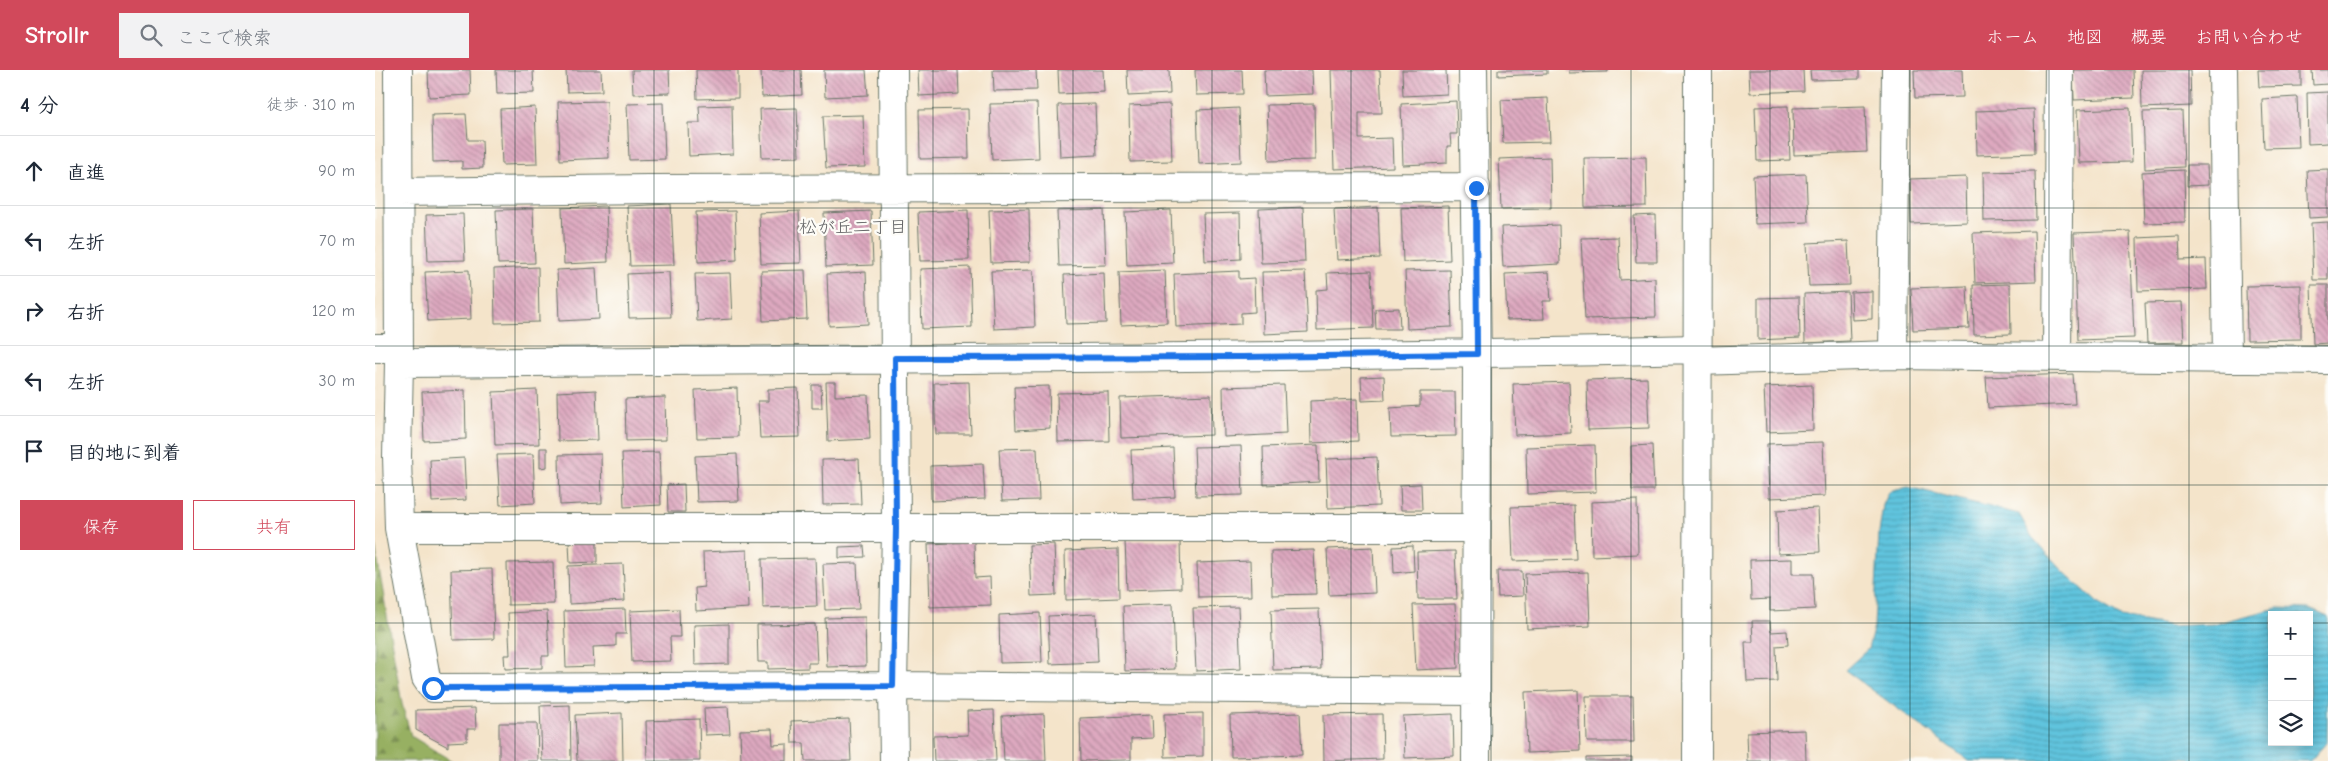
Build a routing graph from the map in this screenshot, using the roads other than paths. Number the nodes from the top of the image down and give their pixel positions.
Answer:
1 (398, 70) edge
2 (893, 70) edge
3 (1473, 70) edge
4 (1699, 70) edge
5 (1896, 70) edge
6 (2059, 70) edge
7 (2223, 70) edge
8 (894, 188) junction
9 (1476, 188) junction
10 (399, 192) junction
11 (391, 353) edge
12 (1477, 354) junction
13 (1698, 355) junction
14 (1893, 355) junction
15 (2057, 357) junction
16 (895, 358) junction
17 (2227, 358) junction
18 (2328, 360) edge
19 (399, 528) junction
20 (896, 528) junction
21 (1475, 528) junction
22 (893, 686) junction
23 (1475, 692) junction
24 (894, 761) edge
25 (1476, 761) edge
26 (1697, 761) edge

1 - 10 street
2 - 8 street
3 - 9 street
4 - 13 street
5 - 14 street
6 - 15 street
7 - 17 street
8 - 9 street
8 - 10 street
8 - 16 street
9 - 12 street
10 - 11 street
11 - 16 street
11 - 19 street
12 - 13 street
12 - 16 street
12 - 21 street
13 - 14 street
13 - 26 street
14 - 15 street
15 - 17 street
16 - 20 street
17 - 18 street
19 - 20 street
19 - 22 street
20 - 21 street
20 - 22 street
21 - 23 street
22 - 23 street
22 - 24 street
23 - 25 street

